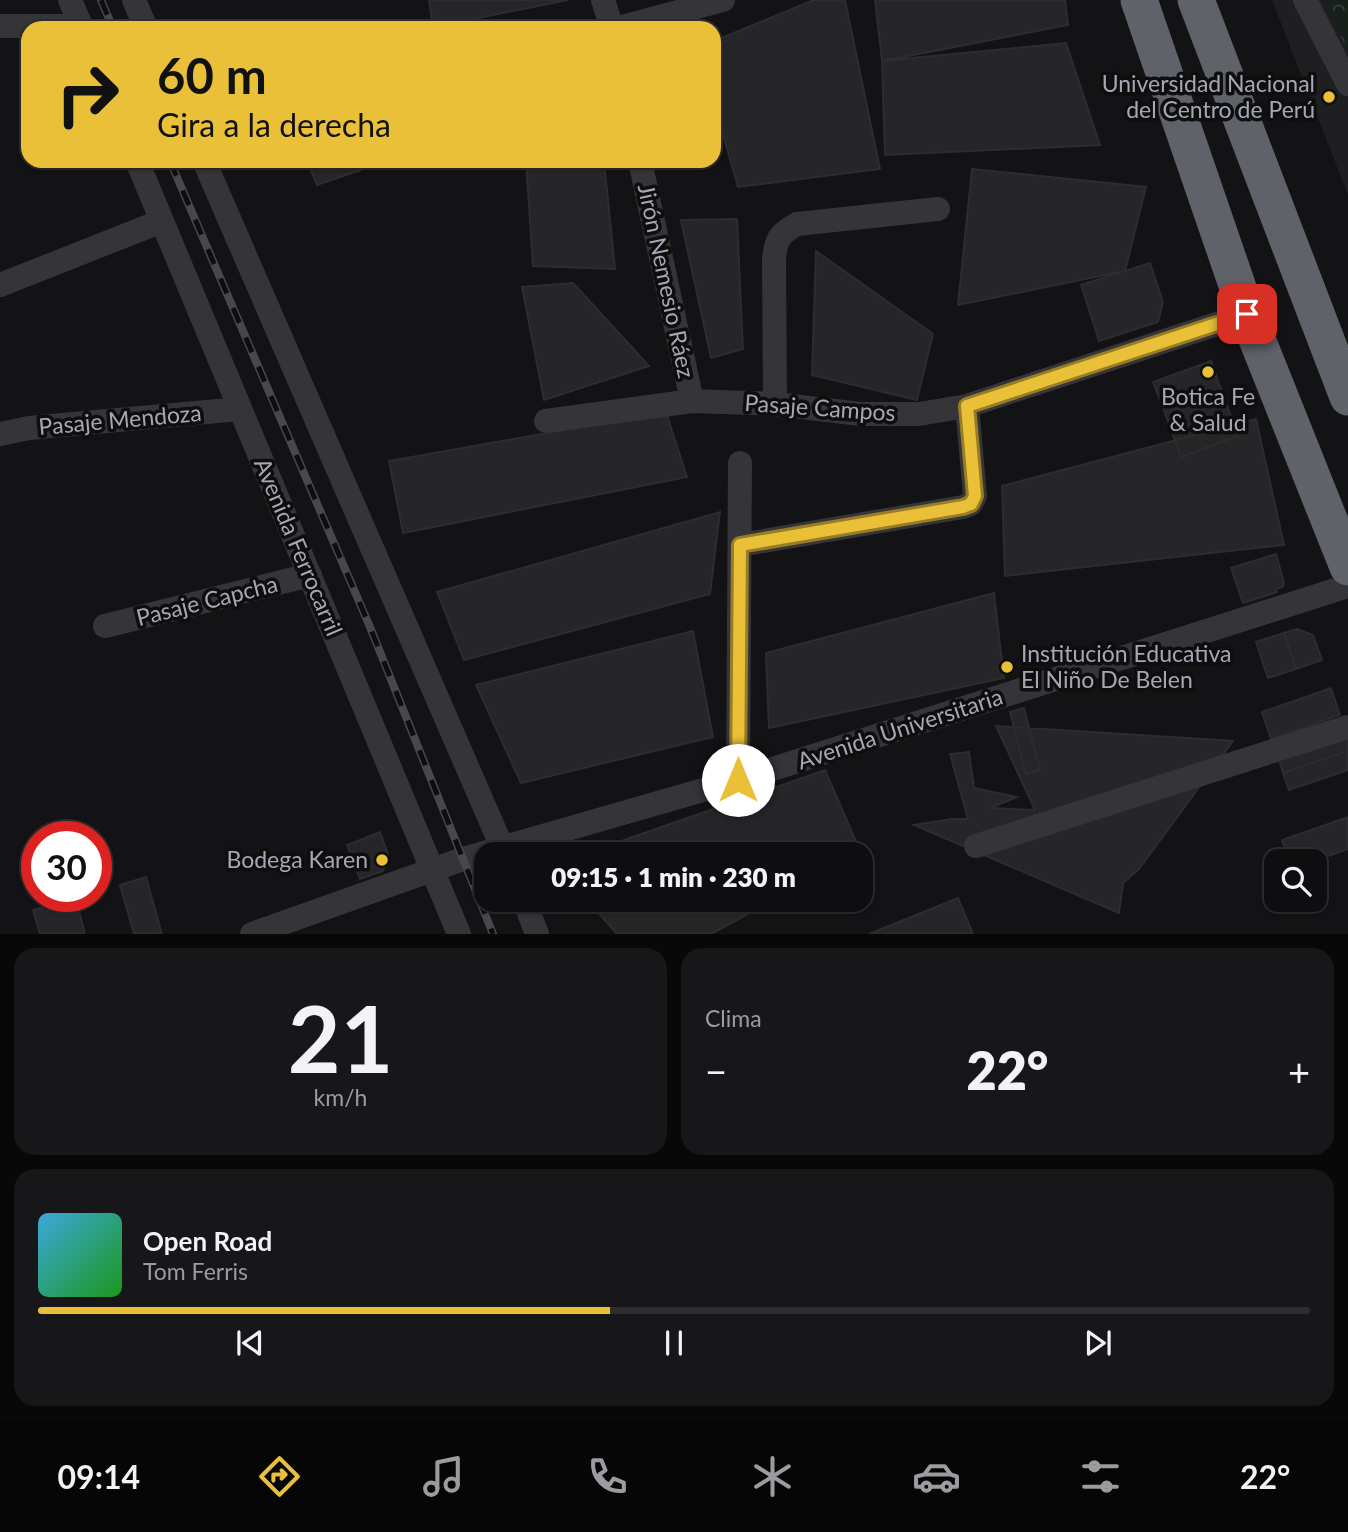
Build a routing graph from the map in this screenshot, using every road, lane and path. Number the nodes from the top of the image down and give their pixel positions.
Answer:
1 (70, 0) edge
2 (134, 0) edge
3 (604, 0) edge
4 (723, 0) edge
5 (1139, 0) edge
6 (1196, 0) edge
7 (1305, 0) edge
8 (79, 21) edge
9 (143, 21) edge
10 (610, 21) edge
11 (644, 21) edge
12 (0, 26) edge
13 (21, 26) edge
14 (1348, 84) edge
15 (140, 168) edge
16 (207, 168) edge
17 (642, 168) edge
18 (938, 209) dead end
19 (162, 221) junction
20 (0, 285) edge
21 (1247, 314) junction
22 (1348, 397) edge
23 (692, 401) junction
24 (775, 404) junction
25 (967, 406) junction
26 (240, 409) junction
27 (546, 421) dead end
28 (0, 434) edge
29 (740, 463) dead end
30 (740, 545) junction
31 (1348, 567) edge
32 (310, 575) junction
33 (1348, 586) edge
34 (105, 626) dead end
35 (1348, 727) edge
36 (738, 780) junction
37 (500, 842) edge
38 (534, 842) edge
39 (976, 846) dead end
40 (474, 857) edge
41 (433, 870) junction
42 (529, 912) edge
43 (252, 933) edge
44 (459, 933) edge
45 (537, 933) edge

1 - 8 street
2 - 9 street
3 - 10 street
4 - 11 street
5 - 21 highway
6 - 22 highway
7 - 14 street
12 - 13 street
15 - 19 street, Avenida Ferrocarril
16 - 37 street
17 - 23 street, Jirón Nemesio Ráez
18 - 24 street
19 - 20 street
19 - 26 street, Avenida Ferrocarril
21 - 25 street, Pasaje Campos
21 - 31 highway
23 - 24 street, Pasaje Campos
23 - 27 street, Pasaje Campos
24 - 25 street, Pasaje Campos
25 - 30 street
26 - 28 street, Pasaje Mendoza
26 - 32 street, Avenida Ferrocarril
29 - 30 street
30 - 36 street
32 - 34 street, Pasaje Capcha
32 - 41 street, Avenida Ferrocarril
33 - 36 street, Avenida Universitaria
35 - 39 street
36 - 38 street, Avenida Universitaria
40 - 41 street, Avenida Universitaria
41 - 43 street, Avenida Universitaria
41 - 44 street, Avenida Ferrocarril
42 - 45 street

